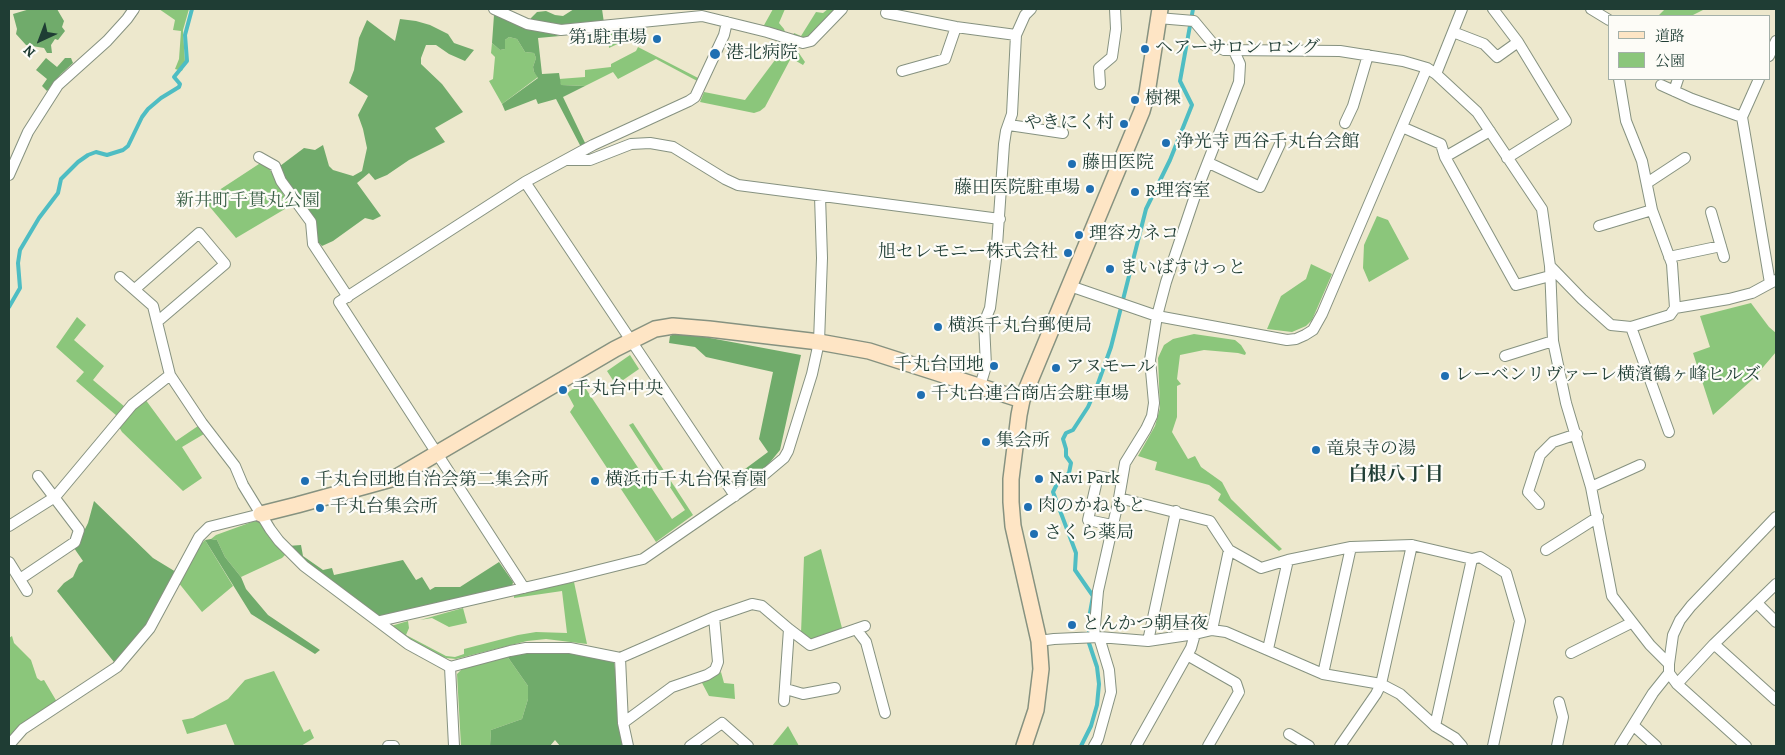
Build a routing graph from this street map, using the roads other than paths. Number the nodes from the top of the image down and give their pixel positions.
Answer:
1 (134, 9) edge
2 (494, 9) edge
3 (842, 9) edge
4 (1031, 9) edge
5 (1114, 9) edge
6 (1462, 9) edge
7 (1493, 9) edge
8 (1591, 9) edge
9 (886, 13) dead end
10 (1159, 13) edge
11 (1608, 19) edge
12 (727, 22) junction
13 (956, 27) junction
14 (1453, 32) junction
15 (1016, 35) junction
16 (1518, 42) junction
17 (1234, 51) junction
18 (1368, 56) junction
19 (1426, 68) junction
20 (902, 71) dead end
21 (1436, 74) junction
22 (1619, 80) edge
23 (1678, 80) edge
24 (1759, 80) edge
25 (1100, 84) dead end
26 (1661, 85) dead end
27 (1674, 91) junction
28 (1742, 117) junction
29 (1344, 123) dead end
30 (1009, 125) junction
31 (1402, 127) junction
32 (1490, 131) junction
33 (1063, 133) dead end
34 (1280, 144) dead end
35 (260, 157) dead end
36 (1445, 157) junction
37 (1507, 158) junction
38 (1685, 158) dead end
39 (566, 160) junction
40 (1209, 163) junction
41 (9, 175) edge
42 (524, 182) junction
43 (1647, 183) junction
44 (820, 196) junction
45 (1652, 210) junction
46 (1711, 212) dead end
47 (1000, 219) junction
48 (1599, 226) dead end
49 (1721, 246) junction
50 (1669, 257) junction
51 (1724, 257) dead end
52 (1550, 271) junction
53 (120, 277) dead end
54 (1773, 281) edge
55 (1070, 286) junction
56 (134, 289) junction
57 (348, 297) junction
58 (1675, 308) junction
59 (1157, 316) junction
60 (157, 322) junction
61 (1630, 328) junction
62 (631, 341) junction
63 (1553, 341) junction
64 (819, 342) junction
65 (1505, 356) dead end
66 (170, 375) junction
67 (980, 386) junction
68 (1022, 400) junction
69 (1669, 432) dead end
70 (1576, 434) junction
71 (437, 454) junction
72 (1640, 465) dead end
73 (38, 476) dead end
74 (1122, 481) junction
75 (1591, 487) junction
76 (734, 496) junction
77 (55, 498) junction
78 (1119, 498) junction
79 (1539, 504) dead end
80 (1176, 511) junction
81 (261, 514) junction
82 (1776, 516) edge
83 (1598, 517) junction
84 (1112, 525) junction
85 (9, 526) edge
86 (1412, 545) junction
87 (1351, 547) junction
88 (1229, 550) junction
89 (1546, 550) dead end
90 (1472, 559) junction
91 (1288, 560) junction
92 (9, 562) edge
93 (20, 579) junction
94 (1776, 584) edge
95 (524, 588) junction
96 (27, 591) dead end
97 (1756, 603) junction
98 (714, 618) junction
99 (380, 621) junction
100 (1631, 622) junction
101 (1776, 622) edge
102 (789, 630) junction
103 (1212, 630) junction
104 (1195, 634) junction
105 (1096, 637) junction
106 (1148, 640) junction
107 (1039, 642) junction
108 (1714, 644) junction
109 (1268, 649) junction
110 (1571, 653) dead end
111 (1187, 655) junction
112 (620, 658) junction
113 (450, 667) junction
114 (1669, 669) junction
115 (1323, 674) junction
116 (1381, 684) junction
117 (1677, 684) junction
118 (835, 688) dead end
119 (786, 690) junction
120 (1776, 700) edge
121 (784, 701) dead end
122 (1560, 702) dead end
123 (885, 713) dead end
124 (622, 723) junction
125 (1633, 725) junction
126 (1436, 726) junction
127 (1289, 734) dead end
128 (9, 745) edge
129 (388, 746) edge
130 (394, 746) edge
131 (454, 746) edge
132 (628, 746) edge
133 (690, 746) edge
134 (748, 746) edge
135 (1024, 746) edge
136 (1094, 746) edge
137 (1136, 746) edge
138 (1208, 746) edge
139 (1309, 746) edge
140 (1340, 746) edge
141 (1462, 746) edge
142 (1493, 746) edge
143 (1557, 746) edge
144 (1620, 746) edge
145 (1656, 746) edge
146 (1746, 746) edge

1 - 41 street
2 - 12 street
3 - 12 street
4 - 15 street
5 - 25 street
6 - 14 street
7 - 16 street
8 - 11 street
9 - 13 street
10 - 17 street
10 - 55 street
12 - 39 street
13 - 15 street
13 - 20 street
14 - 16 street
14 - 21 street
15 - 30 street
16 - 37 street
17 - 18 street
17 - 40 street
18 - 19 street
18 - 29 street
19 - 21 street
19 - 31 street
21 - 32 street
22 - 43 street
23 - 27 street
24 - 28 street
26 - 27 street
27 - 28 street
28 - 54 street
30 - 33 street
30 - 47 street
31 - 36 street
31 - 59 street
32 - 36 street
32 - 37 street
34 - 40 street
35 - 57 street
36 - 52 street
37 - 52 street
38 - 43 street
39 - 42 street
39 - 44 street
40 - 59 street
42 - 57 street
42 - 62 street
43 - 45 street
44 - 47 street
44 - 64 street
45 - 48 street
45 - 50 street
46 - 49 street
47 - 67 street
49 - 50 street
49 - 51 street
50 - 58 street
52 - 61 street
52 - 63 street
53 - 56 street
54 - 58 street
55 - 59 street
55 - 68 street
56 - 60 street
56 - 60 street
57 - 71 street
58 - 61 street
59 - 74 street
60 - 66 street
61 - 69 street
62 - 64 street
62 - 71 street
62 - 76 street
63 - 65 street
63 - 70 street
64 - 67 street
64 - 76 street
66 - 77 street
66 - 81 street
67 - 68 street
68 - 107 street
70 - 75 street
70 - 79 street
71 - 81 street
71 - 95 street
72 - 75 street
73 - 77 street
74 - 78 street
74 - 84 street
75 - 83 street
76 - 95 street
77 - 85 street
77 - 93 street
78 - 80 street
78 - 84 street
80 - 88 street
80 - 106 street
81 - 99 street
81 - 128 street
82 - 114 street
83 - 89 street
83 - 100 street
84 - 105 street
86 - 87 street
86 - 90 street
86 - 116 street
87 - 91 street
87 - 115 street
88 - 91 street
88 - 103 street
90 - 126 street
90 - 142 street
91 - 109 street
92 - 93 street
93 - 96 street
94 - 97 street
95 - 99 street
97 - 101 street
97 - 108 street
98 - 102 street
98 - 112 street
98 - 124 street
99 - 113 street
100 - 110 street
100 - 114 street
102 - 119 street
102 - 123 street
103 - 104 street
103 - 109 street
104 - 106 street
104 - 111 street
105 - 106 street
105 - 107 street
105 - 136 street
107 - 135 street
108 - 117 street
108 - 120 street
109 - 115 street
111 - 137 street
111 - 138 street
112 - 113 street
112 - 124 street
113 - 131 street
114 - 117 street
114 - 125 street
115 - 116 street
116 - 126 street
116 - 140 street
117 - 146 street
118 - 119 street
119 - 121 street
122 - 143 street
124 - 132 street
125 - 144 street
125 - 145 street
126 - 141 street
127 - 139 street
129 - 130 street
133 - 134 street

